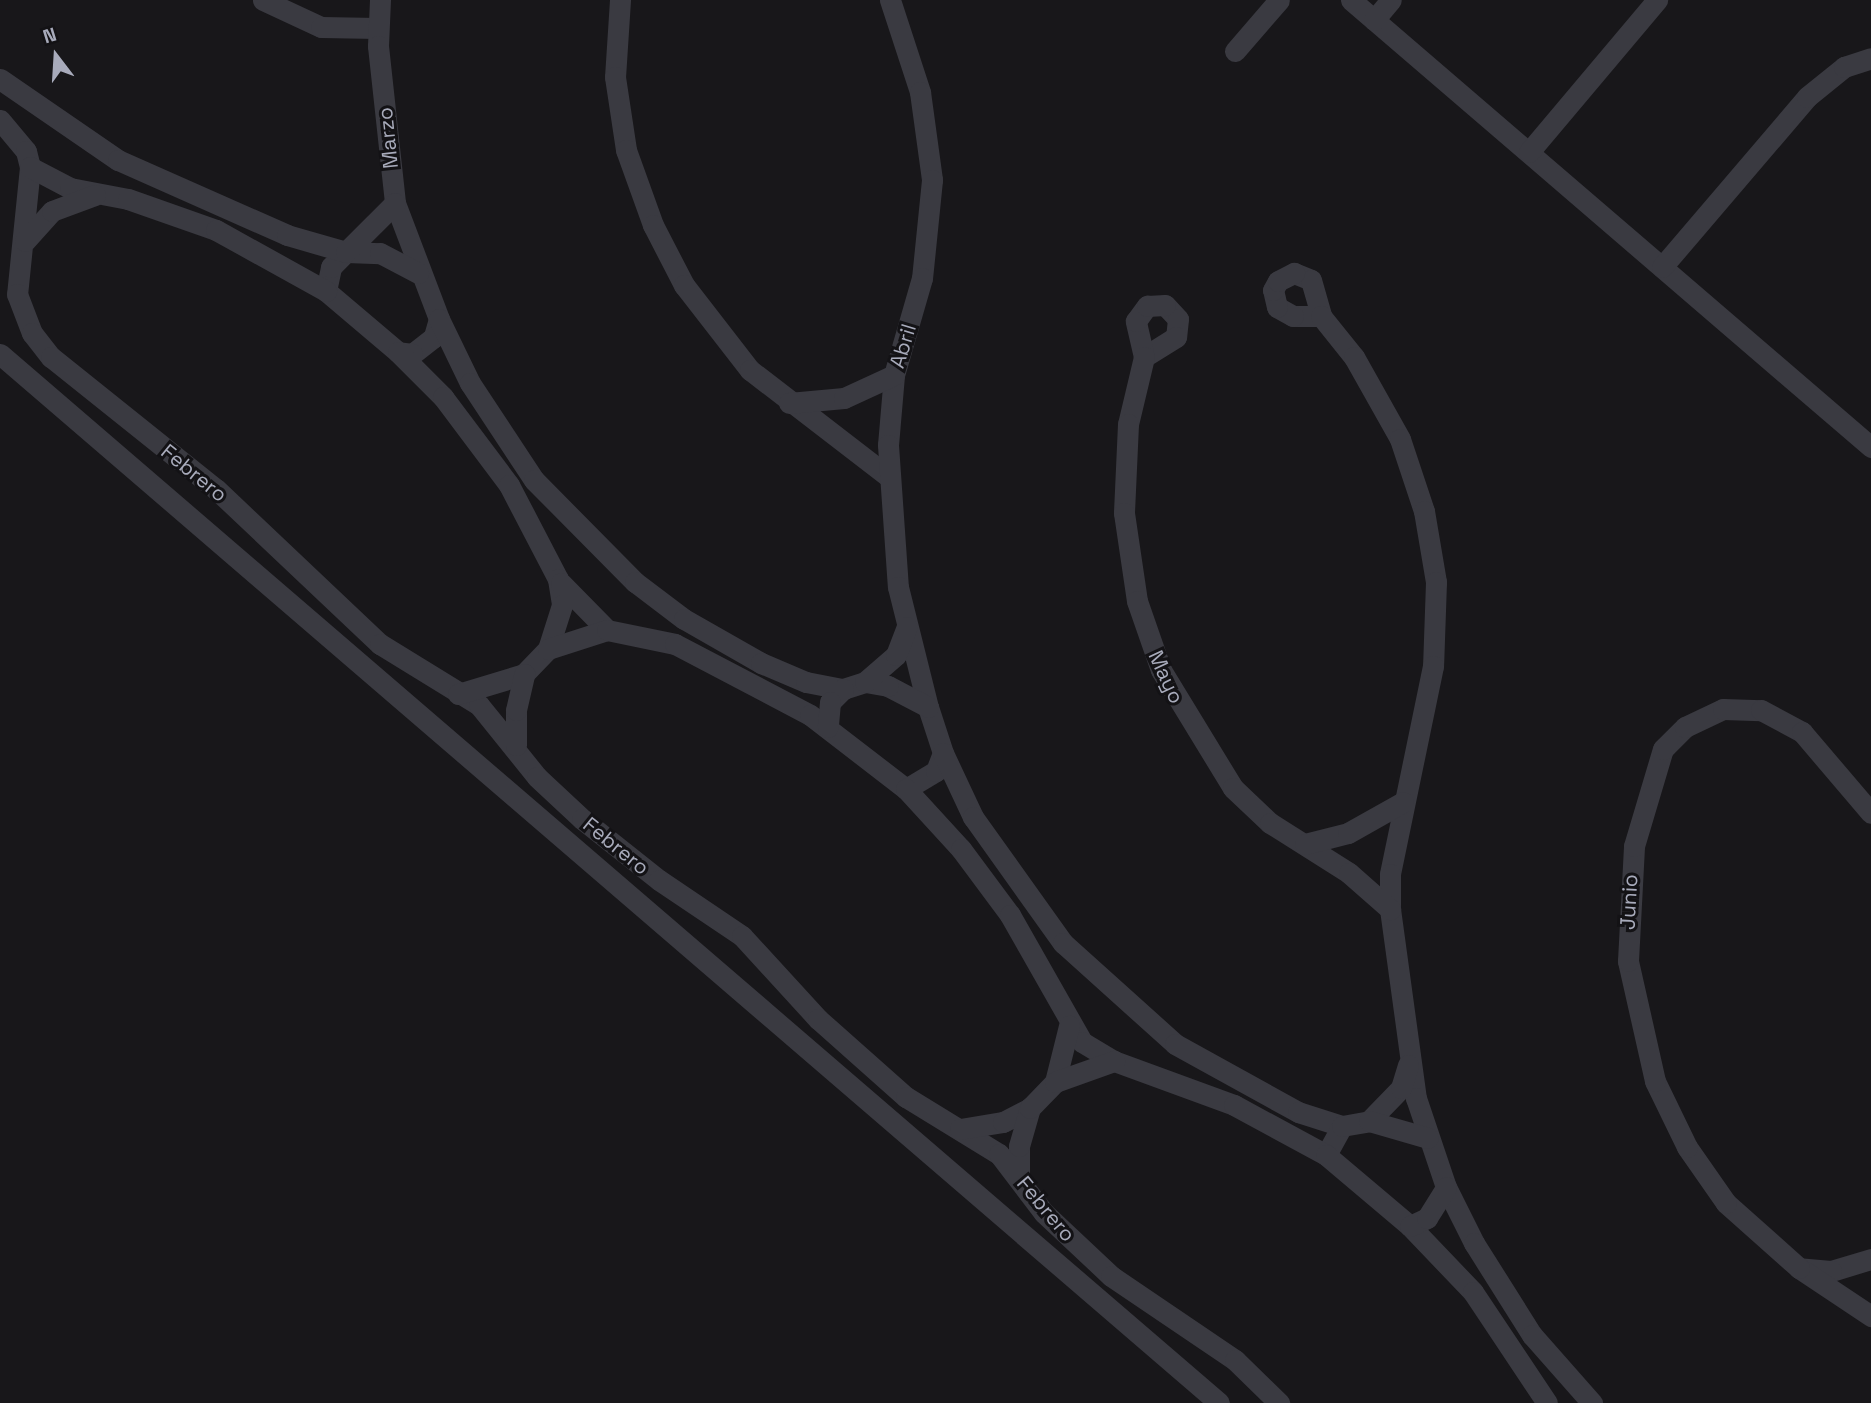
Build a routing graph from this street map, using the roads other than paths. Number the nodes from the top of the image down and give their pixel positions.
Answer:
1 (263, 0) edge
2 (380, 0) edge
3 (620, 0) edge
4 (890, 0) edge
5 (1279, 0) edge
6 (1351, 0) edge
7 (1391, 0) edge
8 (1657, 0) edge
9 (1374, 20) junction
10 (377, 28) junction
11 (1235, 51) dead end
12 (1871, 58) edge
13 (0, 79) edge
14 (29, 103) junction
15 (4, 123) edge
16 (1529, 152) junction
17 (30, 167) junction
18 (137, 170) junction
19 (99, 194) junction
20 (128, 199) junction
21 (395, 203) junction
22 (22, 245) junction
23 (346, 252) junction
24 (1662, 267) junction
25 (418, 273) junction
26 (326, 291) junction
27 (1321, 316) dead end
28 (439, 319) junction
29 (398, 352) junction
30 (0, 354) edge
31 (1144, 357) dead end
32 (894, 375) junction
33 (789, 403) junction
34 (1871, 447) edge
35 (889, 477) junction
36 (556, 506) junction
37 (533, 525) junction
38 (558, 579) junction
39 (684, 619) junction
40 (906, 627) junction
41 (607, 630) junction
42 (675, 644) junction
43 (548, 649) junction
44 (524, 674) junction
45 (865, 682) junction
46 (843, 689) junction
47 (458, 694) junction
48 (928, 707) junction
49 (828, 727) junction
50 (516, 745) junction
51 (943, 753) junction
52 (906, 789) junction
53 (1403, 802) junction
54 (1871, 813) edge
55 (1305, 844) junction
56 (1390, 909) junction
57 (1063, 943) junction
58 (1038, 960) junction
59 (1069, 1026) junction
60 (1193, 1055) junction
61 (1114, 1061) junction
62 (1408, 1065) junction
63 (1055, 1082) junction
64 (1181, 1082) junction
65 (1030, 1108) junction
66 (1369, 1121) junction
67 (1342, 1126) junction
68 (958, 1129) junction
69 (1428, 1138) junction
70 (1326, 1154) junction
71 (1019, 1177) junction
72 (1446, 1187) junction
73 (1410, 1226) junction
74 (1871, 1259) edge
75 (1799, 1268) junction
76 (1871, 1316) edge
77 (1569, 1381) junction
78 (1547, 1401) edge
79 (1219, 1403) edge
80 (1279, 1403) edge
81 (1592, 1403) edge

1 - 10 street
2 - 10 street, Marzo
3 - 33 street
4 - 32 street, Abril
5 - 11 street
6 - 9 street
7 - 9 street
8 - 16 street
9 - 16 street
10 - 21 street, Marzo
12 - 24 street
13 - 14 street
14 - 15 street
14 - 18 street
15 - 17 street
16 - 24 street
17 - 19 street
17 - 22 street, Febrero
18 - 20 street
18 - 23 street
19 - 20 street
19 - 22 street
20 - 26 street
21 - 23 street
21 - 25 street, Marzo
22 - 47 street, Febrero
23 - 25 street
23 - 26 street
24 - 34 street
25 - 28 street, Marzo
26 - 29 street
27 - 53 street
28 - 29 street
28 - 36 street, Marzo
29 - 37 street
30 - 79 street
31 - 55 street, Mayo
32 - 33 street
32 - 35 street, Abril
33 - 35 street
35 - 40 street, Abril
36 - 37 street
36 - 39 street, Marzo
37 - 38 street
38 - 41 street
38 - 43 street
39 - 42 street
39 - 46 street, Marzo
40 - 45 street
40 - 48 street, Abril
41 - 42 street
41 - 43 street
42 - 49 street
43 - 44 street
44 - 47 street
44 - 50 street
45 - 46 street
45 - 48 street
46 - 49 street
47 - 50 street, Febrero
48 - 51 street, Abril
49 - 52 street
50 - 68 street, Febrero
51 - 52 street
51 - 57 street, Abril
52 - 58 street
53 - 55 street
53 - 56 street
54 - 75 street, Junio
55 - 56 street, Mayo
56 - 62 street
57 - 58 street
57 - 60 street, Abril
58 - 59 street
59 - 61 street
59 - 63 street
60 - 64 street
60 - 67 street, Abril
61 - 63 street
61 - 64 street
62 - 66 street
62 - 69 street
63 - 65 street
64 - 70 street
65 - 68 street
65 - 71 street
66 - 67 street
66 - 69 street
67 - 70 street
68 - 71 street, Febrero
69 - 72 street
70 - 73 street
71 - 80 street, Febrero
72 - 73 street
72 - 77 street
73 - 78 street
74 - 75 street
75 - 76 street, Junio
77 - 78 street
77 - 81 street

